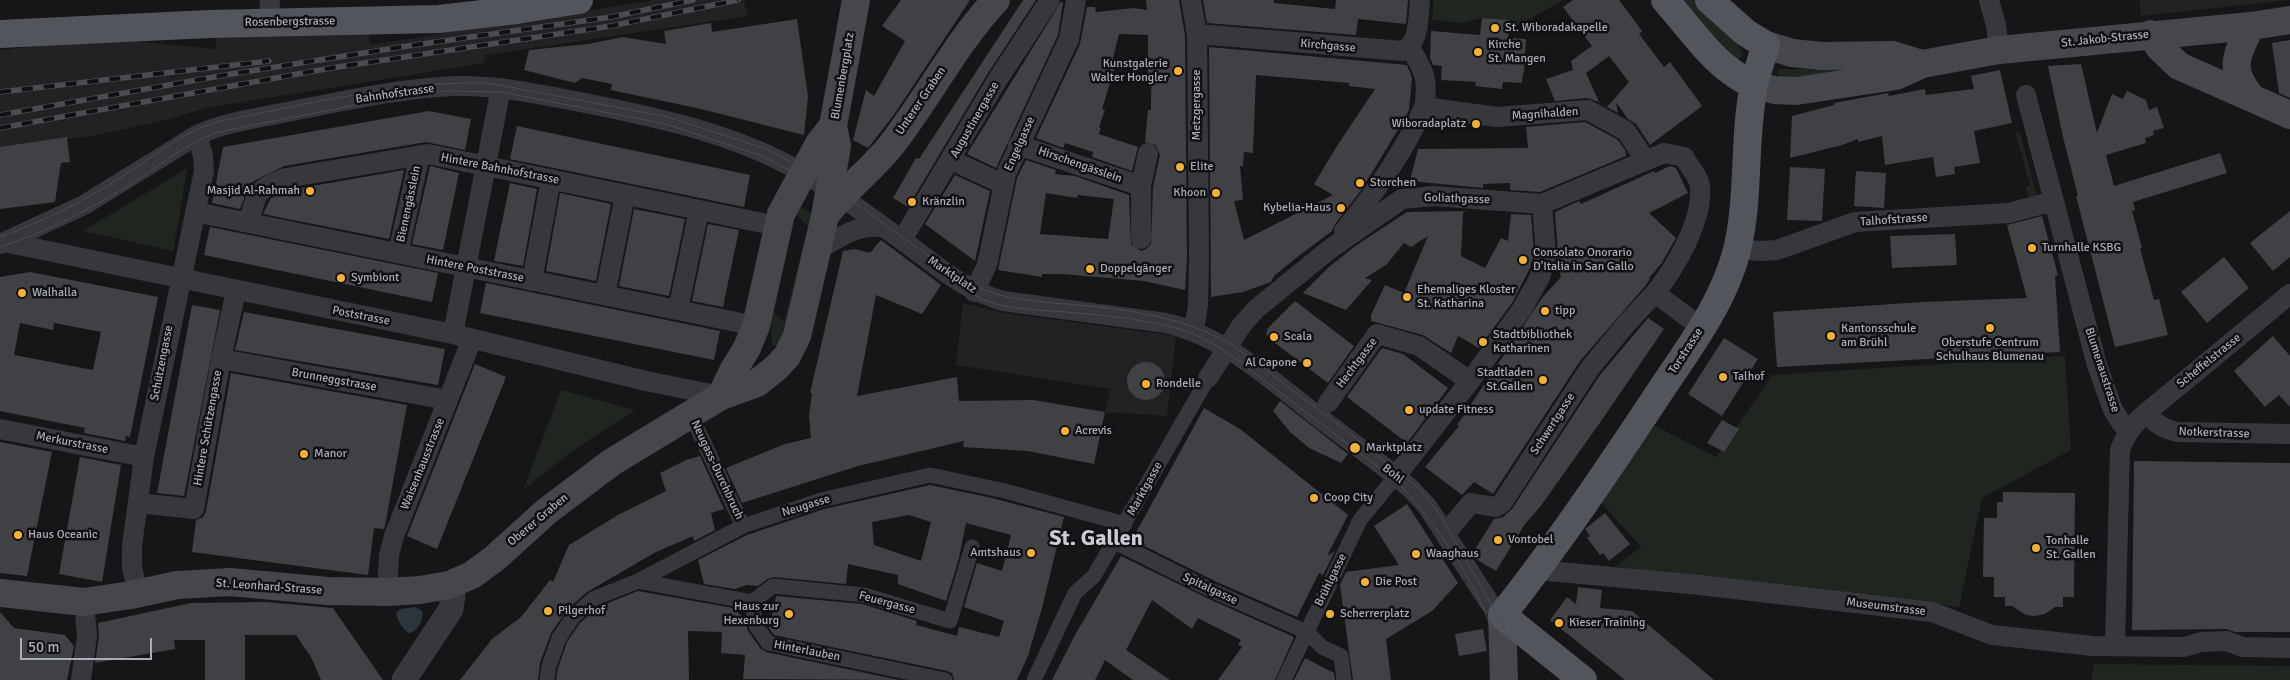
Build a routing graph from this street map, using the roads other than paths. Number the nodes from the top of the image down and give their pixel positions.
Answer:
1 (579, 0) edge
2 (856, 0) edge
3 (996, 0) edge
4 (1050, 0) edge
5 (1076, 0) edge
6 (1191, 0) edge
7 (1420, 0) edge
8 (1665, 0) edge
9 (1709, 0) edge
10 (1989, 0) edge
11 (269, 11) edge
12 (2290, 20) edge
13 (2251, 26) junction
14 (0, 34) edge
15 (1196, 34) junction
16 (2151, 34) junction
17 (1766, 45) junction
18 (1410, 48) junction
19 (1999, 50) junction
20 (1922, 64) junction
21 (1754, 85) junction
22 (501, 88) junction
23 (2026, 95) dead end
24 (2250, 96) junction
25 (1424, 107) junction
26 (2290, 115) edge
27 (834, 126) junction
28 (197, 135) junction
29 (1018, 145) junction
30 (1148, 153) dead end
31 (420, 155) junction
32 (951, 160) junction
33 (1646, 161) junction
34 (487, 166) junction
35 (804, 173) junction
36 (551, 179) junction
37 (1003, 184) junction
38 (1141, 186) junction
39 (625, 194) junction
40 (831, 200) junction
41 (2054, 201) junction
42 (1542, 204) junction
43 (699, 210) junction
44 (196, 212) junction
45 (249, 223) junction
46 (777, 226) junction
47 (882, 227) junction
48 (1141, 239) dead end
49 (902, 240) junction
50 (2, 243) edge
51 (1330, 248) junction
52 (1737, 249) junction
53 (817, 251) junction
54 (398, 253) junction
55 (467, 267) junction
56 (180, 279) junction
57 (532, 281) junction
58 (236, 291) junction
59 (974, 292) junction
60 (1656, 293) junction
61 (2290, 294) edge
62 (605, 295) junction
63 (678, 310) junction
64 (1702, 328) junction
65 (1194, 330) junction
66 (754, 332) junction
67 (452, 334) junction
68 (472, 339) junction
69 (1226, 347) junction
70 (787, 356) junction
71 (221, 359) junction
72 (1208, 378) joint
73 (1470, 381) junction
74 (721, 396) junction
75 (448, 400) junction
76 (1328, 403) dead end
77 (2146, 412) junction
78 (691, 415) junction
79 (0, 428) edge
80 (2129, 429) junction
81 (2290, 434) edge
82 (144, 457) junction
83 (1396, 476) junction
84 (138, 503) junction
85 (1125, 524) junction
86 (743, 526) junction
87 (1446, 533) junction
88 (1115, 542) junction
89 (972, 547) dead end
90 (1538, 570) junction
91 (638, 581) junction
92 (449, 585) junction
93 (387, 592) junction
94 (0, 594) edge
95 (138, 594) junction
96 (84, 602) junction
97 (752, 602) junction
98 (1502, 615) junction
99 (1307, 632) junction
100 (2115, 645) junction
101 (2290, 648) edge
102 (81, 680) edge
103 (404, 680) edge
104 (547, 680) edge
105 (944, 680) edge
106 (1034, 680) edge
107 (1284, 680) edge
108 (1344, 680) edge
109 (1504, 680) edge
110 (1583, 680) edge

1 - 11 main road, Rosenbergstrasse
2 - 27 main road, Blumenbergplatz
3 - 40 main road, Unterer Graben
4 - 32 street, Augustinergasse
5 - 29 street, Engelgasse
6 - 15 street, Metzgergasse
7 - 18 street
8 - 21 main road
9 - 17 main road
10 - 19 street
11 - 14 main road, Rosenbergstrasse
12 - 13 main road, St. Jakob-Strasse
13 - 16 main road, St. Jakob-Strasse
13 - 24 main road
15 - 18 street, Kirchgasse
15 - 65 street, Metzgergasse
16 - 19 main road, St. Jakob-Strasse
16 - 24 main road
17 - 20 main road, St. Jakob-Strasse
17 - 21 main road, Torstrasse
18 - 25 street
19 - 20 main road, St. Jakob-Strasse
20 - 21 main road, St. Jakob-Strasse
21 - 52 main road, Torstrasse
22 - 28 street, Bahnhofstrasse
22 - 34 street
22 - 35 street, Bahnhofstrasse
23 - 41 street, Blumenaustrasse
24 - 26 main road
25 - 33 street, Magnihalden
25 - 51 street
27 - 35 main road, Blumenbergplatz
27 - 40 main road, Oberer Graben
28 - 44 street, Schützengasse
28 - 50 street, Bahnhofstrasse
29 - 37 street, Engelgasse
29 - 38 street, Hirschengässlein
30 - 38 street
31 - 34 street, Hintere Bahnhofstrasse
31 - 45 street, Hintere Bahnhofstrasse
31 - 54 street, Bienengässlein
32 - 37 street
32 - 49 street, Augustinergasse
33 - 42 street, Goliathgasse
33 - 60 street, Schwertgasse
34 - 36 street, Hintere Bahnhofstrasse
34 - 55 street
35 - 40 street, Bahnhofstrasse
35 - 46 main road, Oberer Graben
36 - 39 street, Hintere Bahnhofstrasse
36 - 57 street
37 - 59 street, Engelgasse
38 - 48 street
39 - 43 street, Hintere Bahnhofstrasse
39 - 62 street
40 - 47 street, Marktplatz
40 - 53 main road, Oberer Graben
41 - 52 street, Talhofstrasse
41 - 80 street, Blumenaustrasse
42 - 51 street, Goliathgasse
42 - 73 street
43 - 46 street, Hintere Bahnhofstrasse
43 - 63 street
44 - 45 street, Hintere Poststrasse
44 - 56 street, Schützengasse
45 - 54 street, Hintere Poststrasse
46 - 66 main road, Oberer Graben
47 - 49 street, Marktplatz
47 - 53 street
49 - 59 street, Marktplatz
50 - 56 street, Poststrasse
51 - 69 street, Goliathgasse
52 - 64 main road, Torstrasse
53 - 70 main road, Oberer Graben
54 - 55 street, Hintere Poststrasse
55 - 57 street, Hintere Poststrasse
55 - 67 street
56 - 58 street, Poststrasse
56 - 82 street, Schützengasse
57 - 62 street, Hintere Poststrasse
58 - 67 street, Poststrasse
58 - 71 street, Hintere Schützengasse
59 - 65 street, Marktplatz
60 - 64 street
60 - 87 street, Schwertgasse
61 - 77 street, Scheffelstrasse
62 - 63 street, Hintere Poststrasse
63 - 66 street, Hintere Poststrasse
64 - 90 main road, Torstrasse
65 - 69 street, Marktplatz
66 - 70 main road
66 - 74 main road, Oberer Graben
67 - 68 street, Poststrasse
68 - 74 street, Poststrasse
68 - 75 street, Waisenhausstrasse
69 - 72 street, Marktgasse
69 - 83 street, Bohl
70 - 74 main road, Oberer Graben
71 - 75 street, Brunneggstrasse
71 - 84 street, Hintere Schützengasse
72 - 85 street, Marktgasse
73 - 76 street, Hechtgasse
73 - 83 street
74 - 78 main road, Oberer Graben
75 - 93 street, Waisenhausstrasse
77 - 80 street, Scheffelstrasse
77 - 81 street, Notkerstrasse
78 - 86 street, Neugass-Durchbruch
78 - 92 main road, Oberer Graben
79 - 82 street, Merkurstrasse
80 - 100 street
82 - 84 street, Schützengasse
83 - 87 street, Bohl
83 - 99 street, Brühlgasse
84 - 95 street, Schützengasse
85 - 86 street, Neugasse
85 - 88 street, Marktgasse
86 - 91 street, Neugasse
87 - 98 street, Bohl
88 - 99 street, Spitalgasse
88 - 106 street, Marktgasse
89 - 97 street, Feuergasse
90 - 98 main road, Torstrasse
90 - 100 street, Museumstrasse
91 - 97 street
91 - 104 street, Neugasse
92 - 93 main road, St. Leonhard-Strasse
92 - 103 street
93 - 95 main road, St. Leonhard-Strasse
94 - 96 main road, St. Leonhard-Strasse
95 - 96 main road, St. Leonhard-Strasse
96 - 102 street
97 - 105 street, Hinterlauben
98 - 109 main road
98 - 110 main road
99 - 107 street, Brühlgasse
99 - 108 street
100 - 101 street, Museumstrasse

